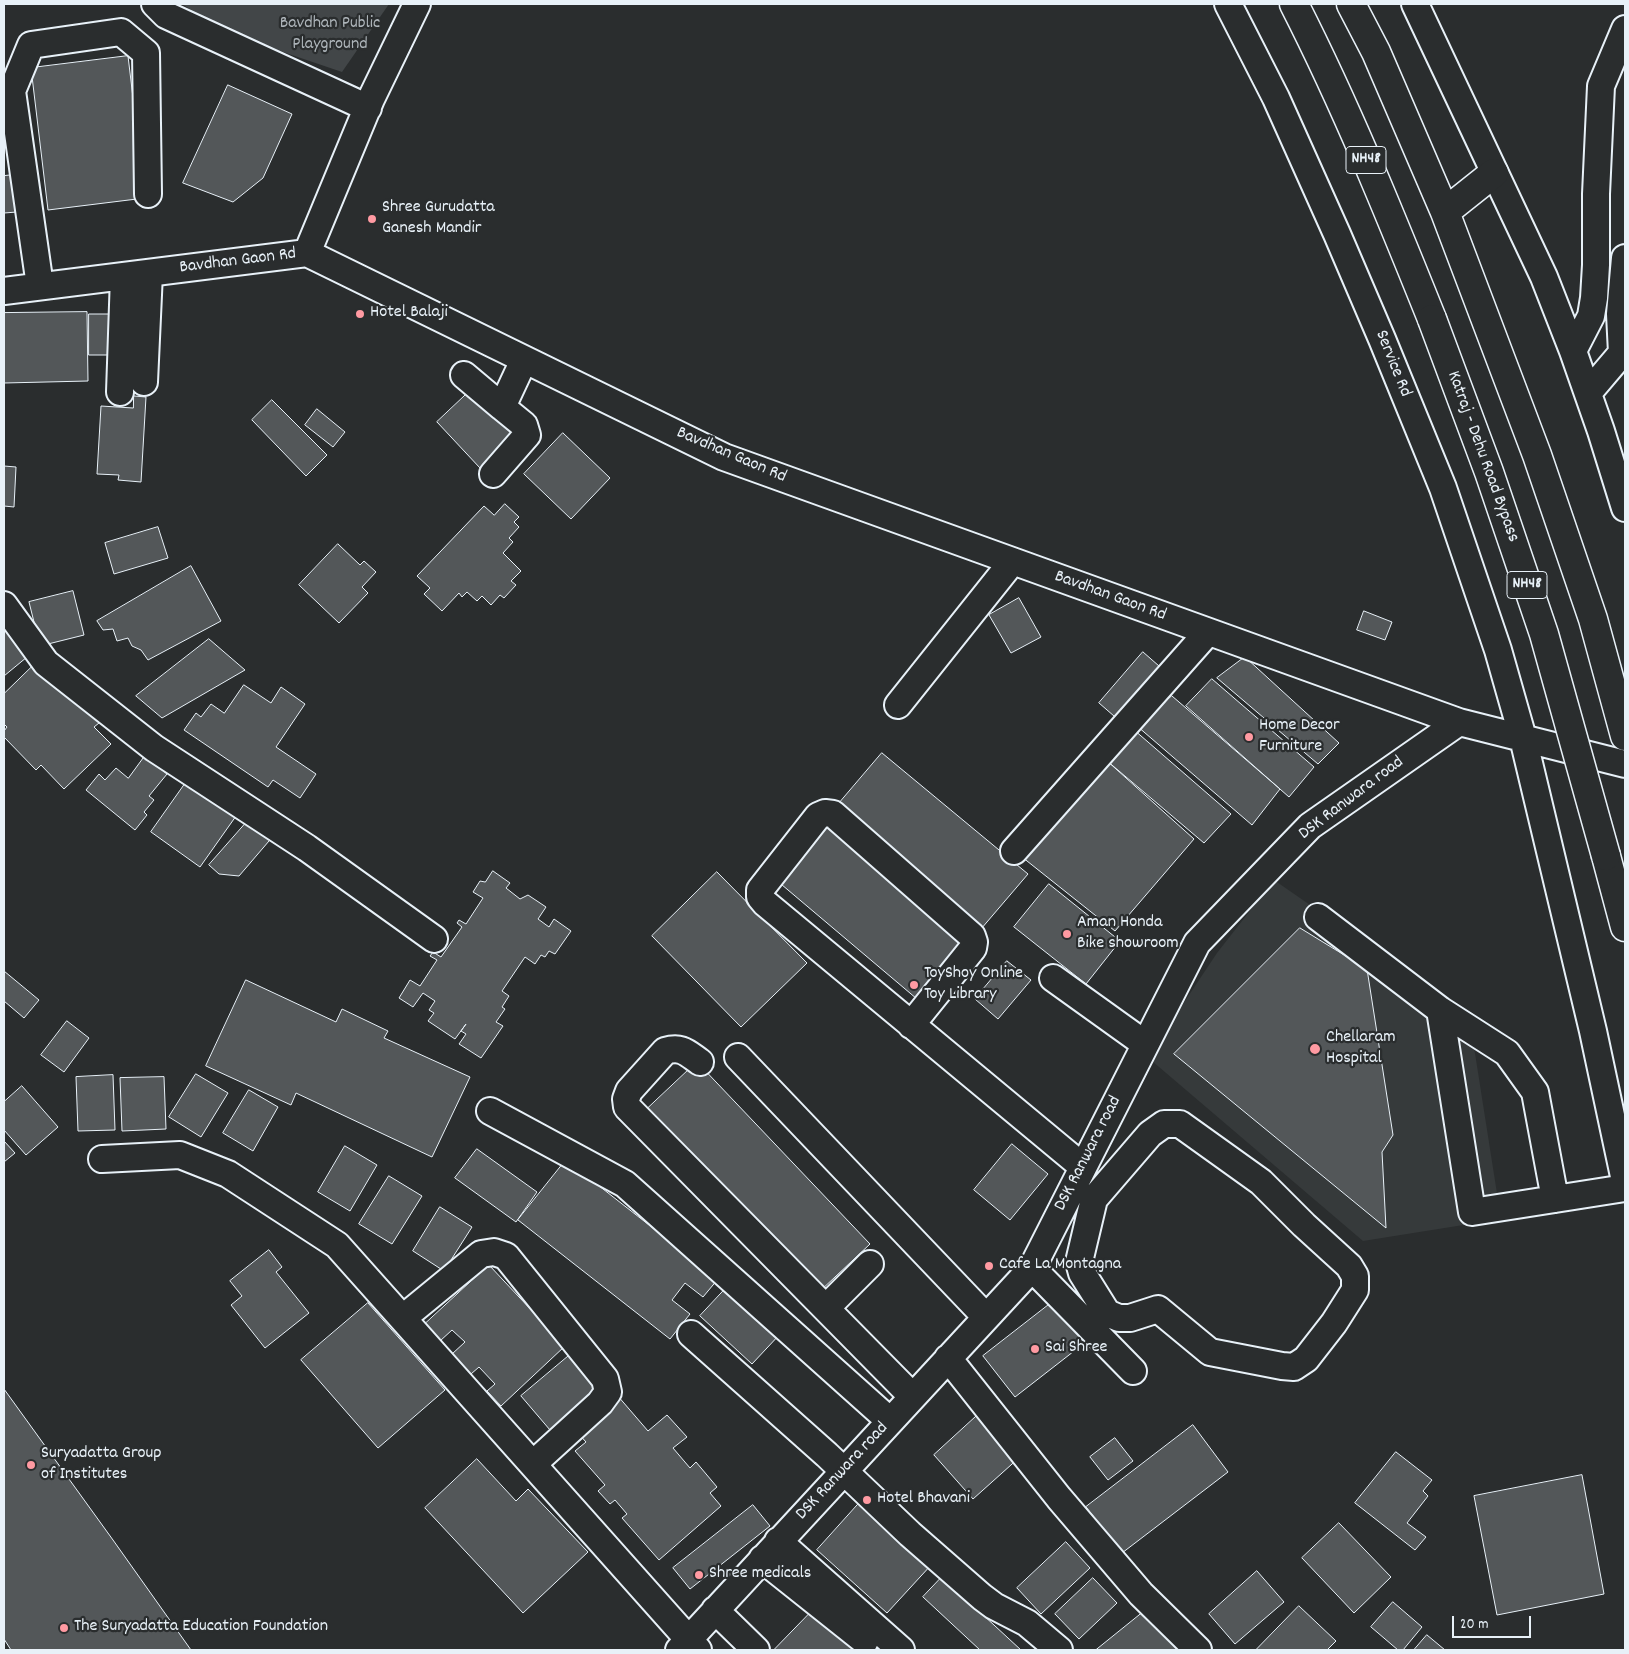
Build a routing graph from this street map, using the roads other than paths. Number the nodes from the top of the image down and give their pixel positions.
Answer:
1 (155, 4) edge
2 (417, 4) edge
3 (1228, 4) edge
4 (1294, 4) edge
5 (1351, 4) edge
6 (1415, 4) edge
7 (1625, 29) edge
8 (8, 92) edge
9 (368, 108) junction
10 (1494, 173) junction
11 (148, 194) dead end
12 (1445, 212) junction
13 (307, 253) junction
14 (1625, 258) edge
15 (137, 274) junction
16 (40, 286) junction
17 (4, 291) edge
18 (1591, 316) junction
19 (1573, 351) junction
20 (1623, 353) edge
21 (524, 360) junction
22 (464, 375) dead end
23 (132, 387) dead end
24 (1588, 393) junction
25 (502, 407) junction
26 (493, 474) dead end
27 (1625, 508) edge
28 (1012, 562) junction
29 (4, 605) edge
30 (1208, 632) junction
31 (898, 705) dead end
32 (1459, 722) junction
33 (1625, 736) edge
34 (1523, 738) junction
35 (1625, 764) edge
36 (1014, 851) dead end
37 (1318, 917) dead end
38 (1625, 927) edge
39 (429, 935) dead end
40 (1053, 978) dead end
41 (1440, 1010) junction
42 (911, 1025) junction
43 (1145, 1044) junction
44 (738, 1057) dead end
45 (700, 1062) dead end
46 (490, 1111) dead end
47 (102, 1159) dead end
48 (1083, 1167) junction
49 (1625, 1181) edge
50 (1625, 1188) edge
51 (1555, 1199) junction
52 (1060, 1211) junction
53 (1087, 1227) junction
54 (870, 1264) dead end
55 (1032, 1268) junction
56 (826, 1308) junction
57 (986, 1317) junction
58 (402, 1318) junction
59 (691, 1334) dead end
60 (948, 1358) junction
61 (1133, 1371) dead end
62 (912, 1396) junction
63 (890, 1420) junction
64 (533, 1464) junction
65 (844, 1471) junction
66 (770, 1550) junction
67 (715, 1610) junction
68 (688, 1646) edge
69 (756, 1650) edge
70 (877, 1650) edge
71 (901, 1650) edge
72 (1059, 1650) edge
73 (1198, 1650) edge

1 - 9 street
2 - 9 street
3 - 34 street, Service Rd
4 - 38 highway, Katraj - Dehu Road Bypass / NH48, bridge
5 - 12 highway
6 - 10 street
7 - 18 street
8 - 11 street
8 - 16 street
9 - 13 street
10 - 12 highway
10 - 19 street
12 - 33 highway
13 - 15 street, Bavdhan Gaon Rd
13 - 21 street, Bavdhan Gaon Rd
14 - 20 street
15 - 16 street, Bavdhan Gaon Rd
15 - 23 street
16 - 17 street, Bavdhan Gaon Rd
18 - 19 street
18 - 20 street
19 - 24 street
20 - 24 street
21 - 25 street
21 - 28 street, Bavdhan Gaon Rd
22 - 25 street
24 - 27 street
25 - 26 street
28 - 30 street, Bavdhan Gaon Rd
28 - 31 street
29 - 39 street
30 - 32 street, Bavdhan Gaon Rd
30 - 36 street
32 - 34 street
32 - 43 street, DSK Ranwara road
34 - 35 street
34 - 49 street, Service Rd
37 - 41 street
40 - 43 street
41 - 51 street
41 - 51 street
42 - 42 street
42 - 48 street
43 - 48 street, DSK Ranwara road
44 - 57 street
45 - 56 street
46 - 63 street
47 - 58 street
48 - 52 street, DSK Ranwara road
50 - 51 street
52 - 53 street
52 - 55 street, DSK Ranwara road
53 - 53 street
54 - 56 street
55 - 57 street, DSK Ranwara road
55 - 61 street
56 - 62 street
57 - 60 street, DSK Ranwara road
58 - 64 street
58 - 64 street
59 - 65 street
60 - 62 street, DSK Ranwara road
60 - 73 street
62 - 63 street, DSK Ranwara road
63 - 65 street, DSK Ranwara road
64 - 68 street
65 - 66 street, DSK Ranwara road
65 - 72 street
66 - 67 street, DSK Ranwara road
66 - 70 street
66 - 71 street
67 - 68 street, DSK Ranwara road
67 - 69 street

